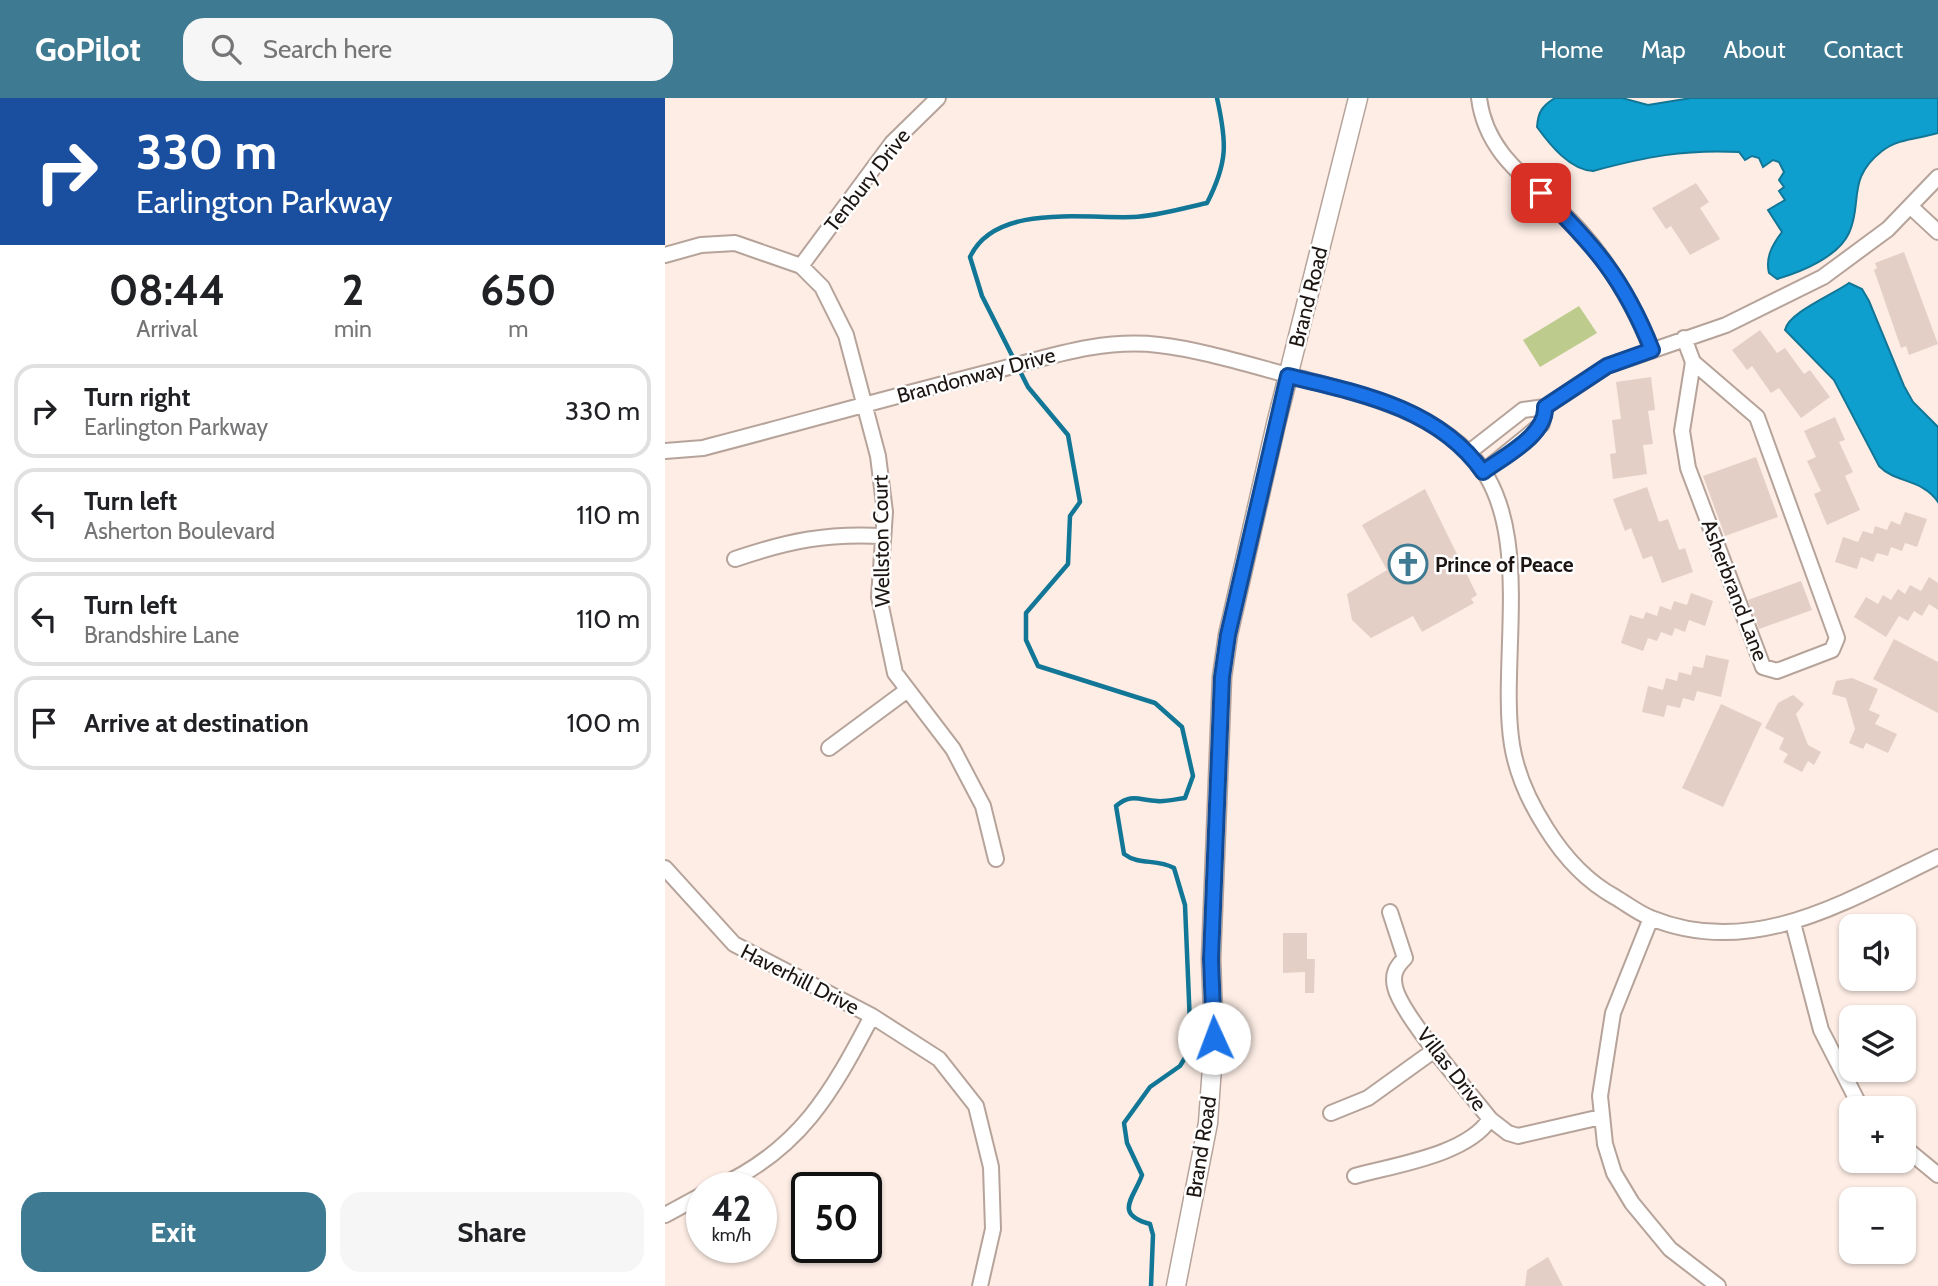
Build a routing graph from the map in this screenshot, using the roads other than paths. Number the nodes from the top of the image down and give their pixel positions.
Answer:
1 (938, 98) edge
2 (1357, 98) edge
3 (1479, 98) edge
4 (1938, 177) edge
5 (1911, 206) junction
6 (1938, 232) edge
7 (665, 255) edge
8 (801, 266) junction
9 (1684, 338) junction
10 (1652, 350) junction
11 (1693, 362) junction
12 (1288, 376) junction
13 (866, 405) junction
14 (1545, 407) junction
15 (665, 451) edge
16 (1468, 453) junction
17 (1483, 472) junction
18 (883, 536) junction
19 (735, 559) dead end
20 (906, 691) junction
21 (829, 748) dead end
22 (1938, 857) edge
23 (996, 859) dead end
24 (665, 868) edge
25 (1390, 912) dead end
26 (1650, 918) junction
27 (1793, 923) junction
28 (872, 1016) junction
29 (1436, 1049) junction
30 (1855, 1096) edge
31 (1331, 1113) dead end
32 (1601, 1117) junction
33 (1490, 1119) junction
34 (1916, 1157) edge
35 (748, 1172) edge
36 (1938, 1175) edge
37 (1355, 1176) dead end
38 (686, 1204) edge
39 (665, 1215) edge
40 (980, 1286) edge
41 (1176, 1286) edge
42 (1718, 1286) edge

1 - 8 street, Tenbury Drive
2 - 12 main road, Brand Road
3 - 10 street
4 - 5 street
5 - 6 street
5 - 9 street
7 - 8 street
8 - 13 street, Wellston Court
9 - 10 street
9 - 11 street, Asherbrand Lane
10 - 14 street
11 - 11 street, Asherbrand Lane
12 - 13 street, Brandonway Drive
12 - 16 street, Brandonway Drive
12 - 41 main road, Brand Road
13 - 15 street, Brandonway Drive
13 - 18 street, Wellston Court
14 - 16 street
14 - 17 street
16 - 17 street, Brandonway Drive
17 - 26 street, Brandonway Drive
18 - 19 street
18 - 20 street, Wellston Court
20 - 21 street
20 - 23 street, Wellston Court
22 - 27 street, Brandonway Drive
24 - 28 street, Haverhill Drive
25 - 29 street, Villas Drive
26 - 27 street, Brandonway Drive
26 - 32 street
27 - 30 street
28 - 35 street
28 - 40 street, Haverhill Drive
29 - 31 street
29 - 33 street, Villas Drive
32 - 33 street, Villas Drive
32 - 42 street
33 - 37 street
34 - 36 street
38 - 39 street

